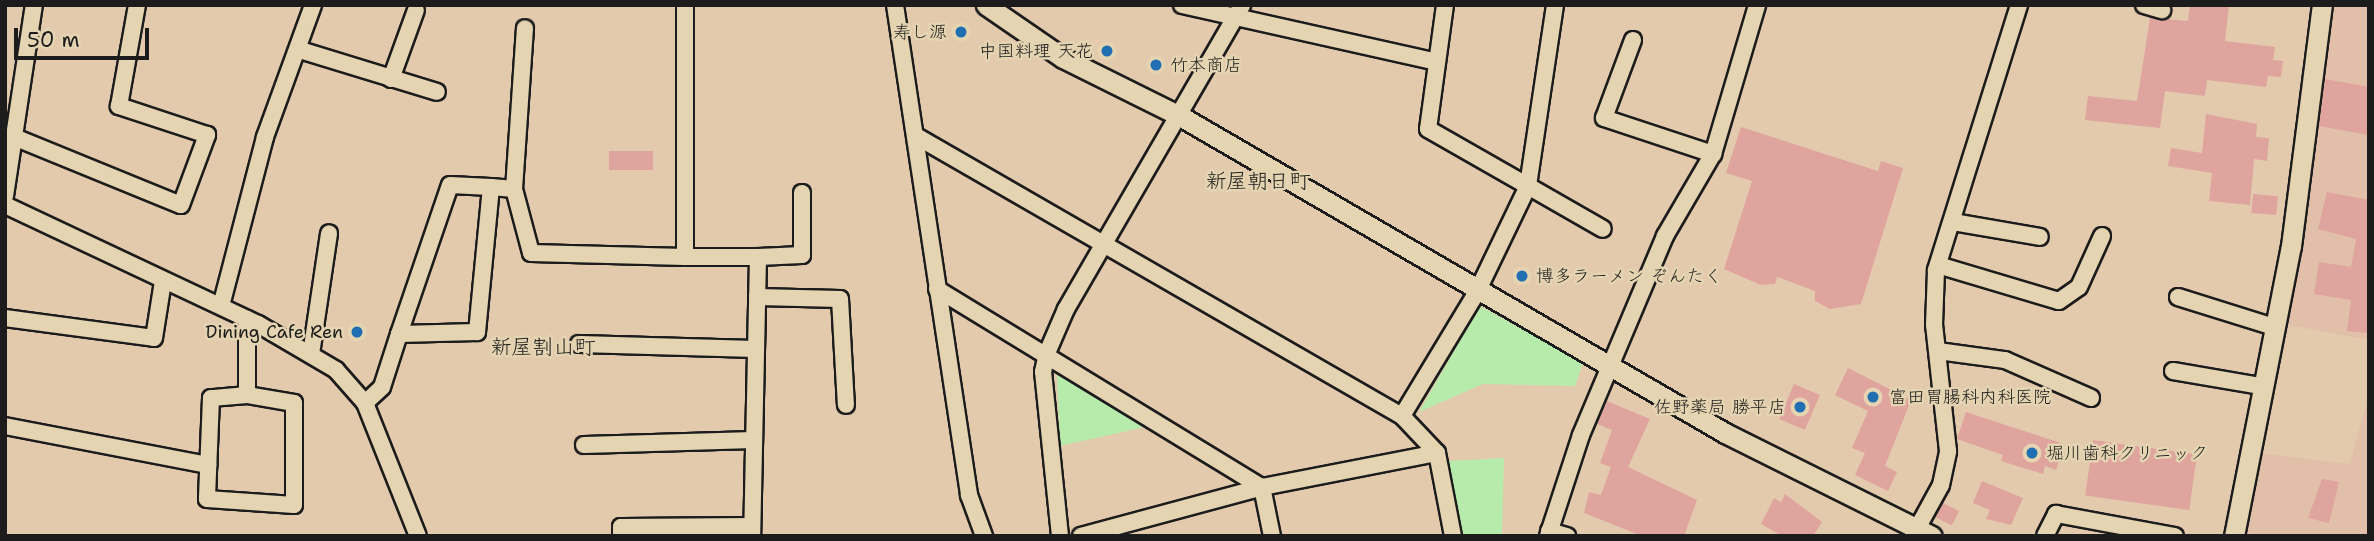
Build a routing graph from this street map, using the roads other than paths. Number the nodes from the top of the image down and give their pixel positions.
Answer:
1 (34, 5) edge
2 (137, 5) edge
3 (313, 5) edge
4 (685, 5) edge
5 (895, 5) edge
6 (986, 5) edge
7 (1182, 5) edge
8 (1242, 5) edge
9 (1446, 5) edge
10 (1555, 5) edge
11 (1757, 5) edge
12 (2019, 5) edge
13 (2144, 5) edge
14 (2322, 5) edge
15 (416, 10) dead end
16 (2162, 10) dead end
17 (1234, 21) junction
18 (525, 28) dead end
19 (1633, 40) dead end
20 (300, 50) junction
21 (1437, 62) junction
22 (391, 79) junction
23 (437, 92) dead end
24 (1180, 116) junction
25 (916, 136) junction
26 (14, 137) junction
27 (1713, 155) junction
28 (1528, 186) junction
29 (491, 187) junction
30 (514, 189) junction
31 (802, 193) dead end
32 (5, 196) edge
33 (5, 205) edge
34 (1953, 222) junction
35 (1603, 229) dead end
36 (329, 233) dead end
37 (2102, 236) dead end
38 (2040, 237) dead end
39 (1106, 244) junction
40 (685, 257) junction
41 (758, 257) junction
42 (1938, 265) junction
43 (163, 281) junction
44 (937, 289) junction
45 (1477, 292) junction
46 (757, 297) junction
47 (2178, 298) dead end
48 (220, 306) junction
49 (5, 318) edge
50 (247, 319) junction
51 (2274, 327) junction
52 (399, 334) junction
53 (579, 344) dead end
54 (755, 349) junction
55 (1938, 351) junction
56 (1047, 353) junction
57 (311, 354) junction
58 (1614, 367) junction
59 (2173, 371) dead end
60 (2260, 386) junction
61 (247, 395) junction
62 (2091, 398) dead end
63 (365, 403) junction
64 (846, 405) dead end
65 (1402, 416) junction
66 (5, 426) edge
67 (754, 440) junction
68 (584, 445) dead end
69 (1437, 453) junction
70 (208, 466) junction
71 (1262, 487) junction
72 (752, 531) edge
73 (1548, 533) edge
74 (1922, 533) edge
75 (418, 536) edge
76 (621, 536) edge
77 (984, 536) edge
78 (1060, 536) edge
79 (1081, 536) edge
80 (1272, 536) edge
81 (1453, 536) edge
82 (1567, 536) edge
83 (2045, 536) edge
84 (2175, 536) edge
85 (2234, 536) edge

1 - 26 street
2 - 26 street
3 - 20 street
4 - 40 street
5 - 25 street
6 - 24 street
7 - 17 street
8 - 17 street
9 - 21 street
10 - 28 street
11 - 27 street
12 - 34 street
13 - 16 street
14 - 51 street
15 - 22 street
17 - 21 street
17 - 24 street
18 - 30 street
19 - 27 street
20 - 22 street
20 - 48 street
21 - 28 street
22 - 23 street
24 - 39 street
24 - 45 street
25 - 39 street
25 - 44 street
26 - 32 street
27 - 58 street
28 - 35 street
28 - 45 street
29 - 30 street
29 - 52 street
29 - 52 street
30 - 40 street
31 - 41 street
33 - 43 street
34 - 38 street
34 - 42 street
36 - 57 street
37 - 42 street
39 - 56 street
39 - 65 street
40 - 41 street
41 - 46 street
42 - 55 street
43 - 48 street
43 - 49 street
44 - 56 street
44 - 77 street
45 - 58 street
45 - 65 street
46 - 54 street
46 - 64 street
47 - 51 street
48 - 50 street
50 - 57 street
50 - 61 street
51 - 60 street
52 - 63 street
53 - 54 street
54 - 67 street
55 - 62 street
55 - 74 street
56 - 71 street
56 - 78 street
57 - 63 street
58 - 73 street
58 - 74 street
59 - 60 street
60 - 85 street
61 - 70 street
61 - 70 street
63 - 75 street
65 - 69 street
66 - 70 street
67 - 68 street
67 - 72 street
69 - 71 street
69 - 81 street
71 - 79 street
71 - 80 street
72 - 76 street
73 - 82 street
83 - 84 street

